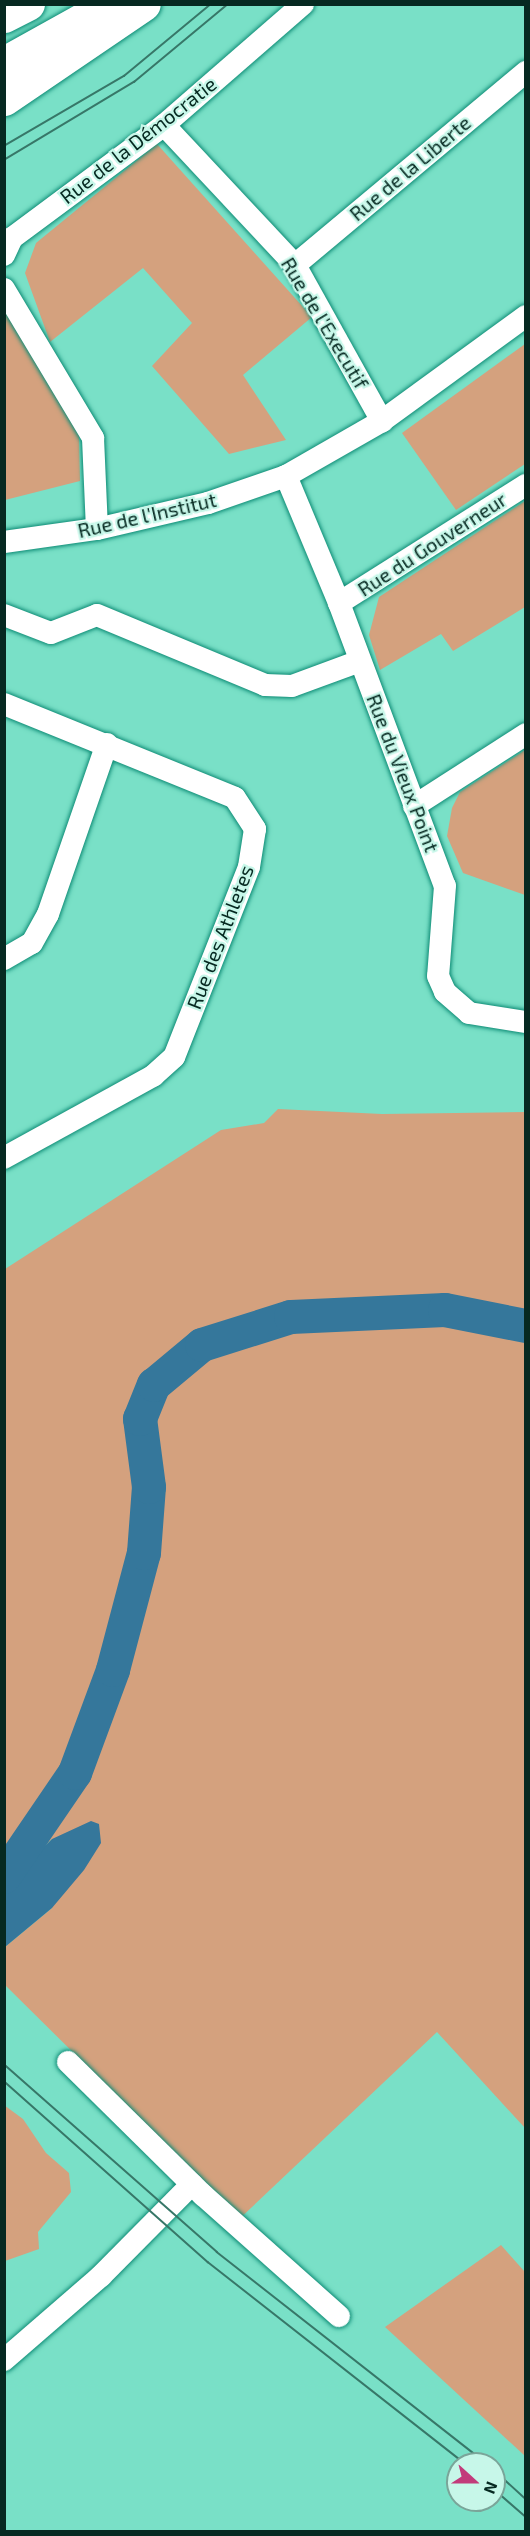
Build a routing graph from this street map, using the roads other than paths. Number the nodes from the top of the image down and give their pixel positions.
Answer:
1 (28, 4) edge
2 (110, 4) edge
3 (144, 4) edge
4 (303, 4) edge
5 (4, 16) edge
6 (4, 63) edge
7 (525, 72) edge
8 (4, 99) edge
9 (164, 125) junction
10 (4, 255) edge
11 (295, 265) junction
12 (4, 289) edge
13 (525, 316) edge
14 (382, 421) junction
15 (286, 476) junction
16 (525, 485) edge
17 (97, 529) junction
18 (4, 542) edge
19 (339, 603) junction
20 (4, 615) edge
21 (360, 661) junction
22 (4, 704) edge
23 (525, 734) edge
24 (107, 744) junction
25 (414, 806) junction
26 (4, 959) edge
27 (525, 1022) edge
28 (4, 1158) edge
29 (68, 2062) dead end
30 (192, 2184) junction
31 (339, 2316) dead end
32 (4, 2360) edge

1 - 5 main road
2 - 6 main road
3 - 8 main road
4 - 9 street, Rue de la Démocratie
7 - 11 street, Rue de la Liberte
9 - 10 street, Rue de la Démocratie
9 - 11 street, Rue de l'Executif
11 - 14 street, Rue de l'Executif
12 - 17 street
13 - 14 street, Rue de l'Institut
14 - 15 street, Rue de l'Institut
15 - 17 street, Rue de l'Institut
15 - 19 street, Rue du Vieux Point
16 - 19 street, Rue du Gouverneur
17 - 18 street, Rue de l'Institut
19 - 21 street, Rue du Vieux Point
20 - 21 street
21 - 25 street, Rue du Vieux Point
22 - 24 street, Rue des Athletes
23 - 25 street
24 - 26 street
24 - 28 street, Rue des Athletes
25 - 27 street, Rue du Vieux Point
29 - 30 street
30 - 31 street
30 - 32 street

